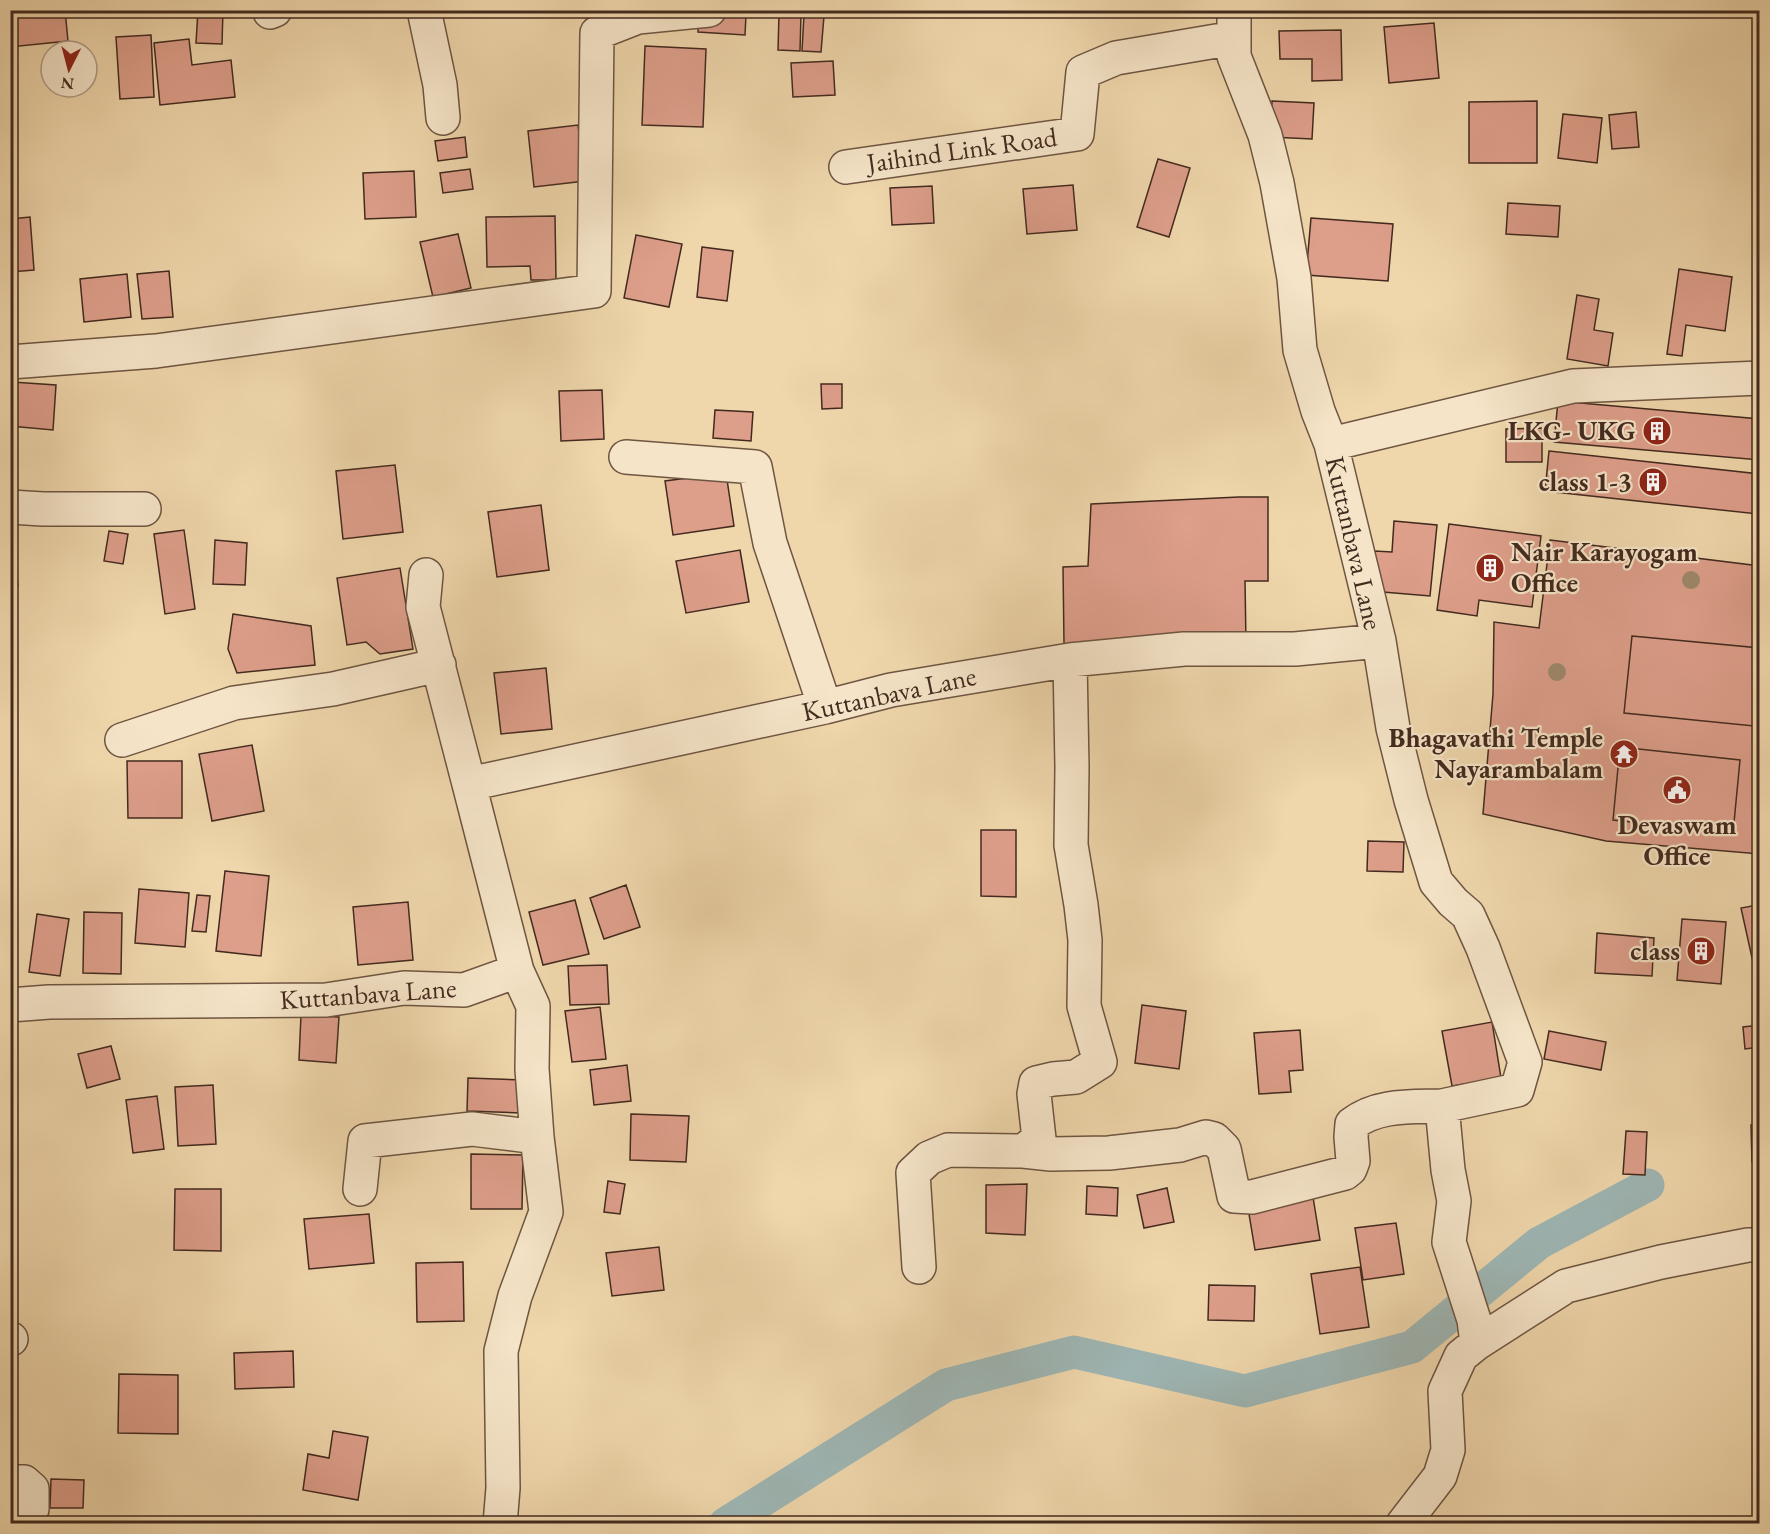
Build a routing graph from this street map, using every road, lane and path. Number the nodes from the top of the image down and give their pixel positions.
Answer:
1 (424, 10) edge
2 (709, 10) edge
3 (1234, 24) edge
4 (443, 118) dead end
5 (846, 167) dead end
6 (10, 362) edge
7 (1760, 378) edge
8 (1331, 444) junction
9 (626, 457) dead end
10 (10, 507) edge
11 (144, 509) dead end
12 (426, 575) dead end
13 (1379, 641) junction
14 (1070, 660) junction
15 (439, 665) junction
16 (825, 707) junction
17 (122, 740) dead end
18 (469, 784) junction
19 (517, 971) junction
20 (10, 1005) edge
21 (1442, 1106) junction
22 (537, 1137) junction
23 (1023, 1152) junction
24 (360, 1189) dead end
25 (1760, 1245) edge
26 (919, 1267) dead end
27 (1475, 1332) junction
28 (10, 1482) edge
29 (32, 1509) dead end
30 (500, 1524) edge
31 (1403, 1524) edge

1 - 4 street
2 - 6 street
3 - 5 street, Jaihind Link Road
3 - 8 street
7 - 8 street, Kuttanbava Lane
8 - 13 street, Kuttanbava Lane
9 - 16 street
10 - 11 street
12 - 15 street
13 - 14 street, Kuttanbava Lane
13 - 21 street
14 - 16 street, Kuttanbava Lane
14 - 23 street
15 - 17 street
15 - 18 street
16 - 18 street, Kuttanbava Lane
18 - 19 street
19 - 20 street, Kuttanbava Lane
19 - 22 street
21 - 23 street
21 - 27 street
22 - 24 street
22 - 30 street
23 - 26 street
25 - 27 street
27 - 31 street
28 - 29 street

